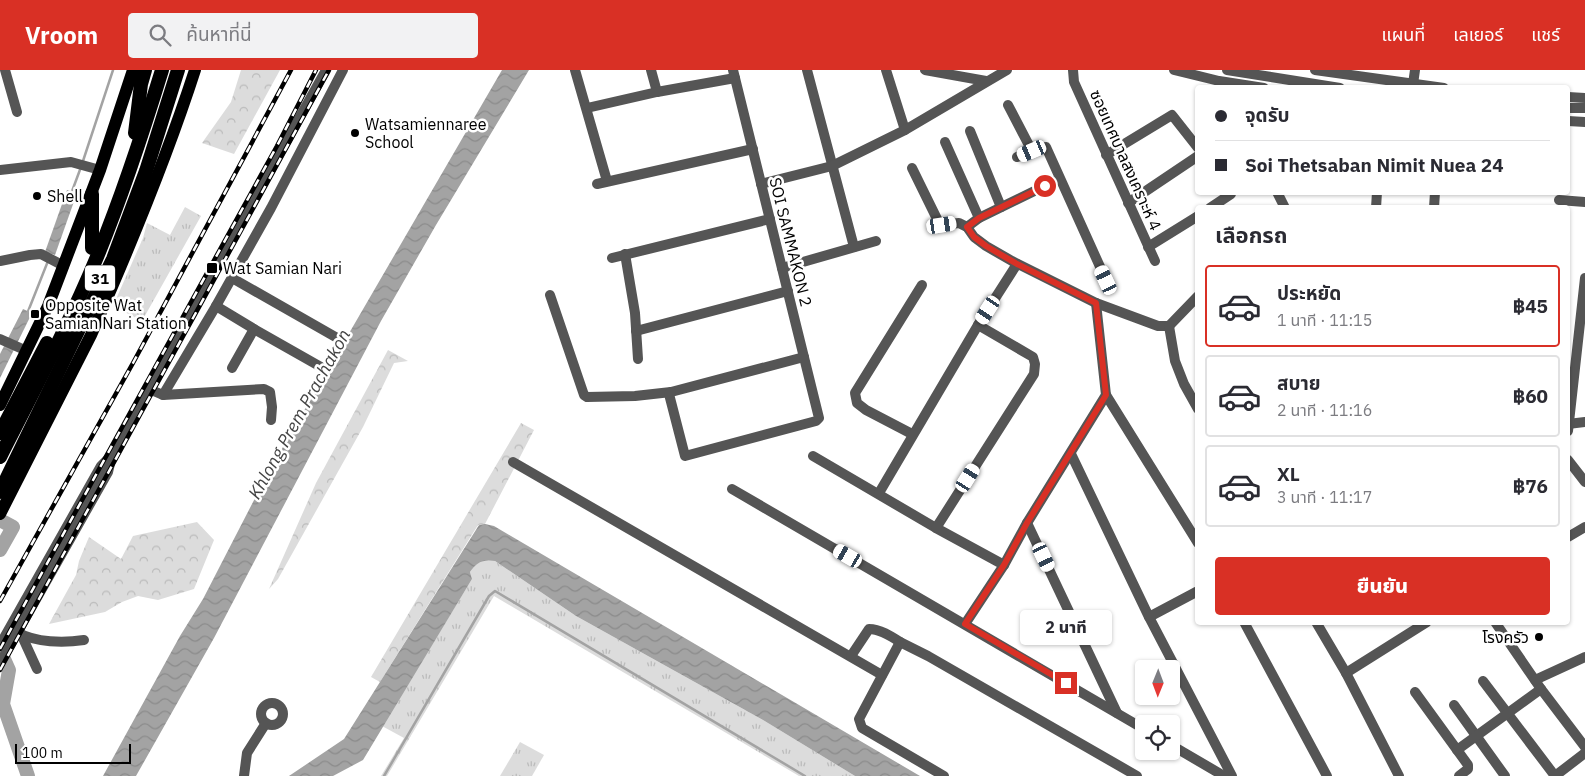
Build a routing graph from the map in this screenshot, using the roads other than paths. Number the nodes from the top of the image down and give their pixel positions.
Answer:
1 (5, 70) edge
2 (133, 70) edge
3 (145, 70) edge
4 (153, 70) edge
5 (162, 70) edge
6 (176, 70) edge
7 (196, 70) edge
8 (326, 70) edge
9 (343, 70) edge
10 (575, 70) edge
11 (651, 70) edge
12 (807, 70) edge
13 (886, 70) edge
14 (925, 70) edge
15 (1007, 70) edge
16 (1074, 70) edge
17 (1183, 70) edge
18 (1214, 70) edge
19 (1227, 70) edge
20 (1315, 70) edge
21 (1416, 70) edge
22 (734, 74) edge
23 (986, 81) junction
24 (1220, 84) edge
25 (1413, 84) junction
26 (1321, 85) edge
27 (1421, 85) edge
28 (657, 92) junction
29 (1570, 97) edge
30 (1585, 98) edge
31 (1008, 105) dead end
32 (587, 108) junction
33 (1570, 108) edge
34 (1585, 108) edge
35 (17, 112) dead end
36 (1570, 121) edge
37 (1585, 122) edge
38 (905, 130) junction
39 (970, 131) dead end
40 (945, 142) dead end
41 (1195, 144) edge
42 (753, 149) junction
43 (1032, 151) junction
44 (1106, 155) junction
45 (1017, 157) dead end
46 (1195, 158) edge
47 (832, 166) junction
48 (94, 168) junction
49 (131, 168) junction
50 (912, 168) dead end
51 (0, 170) edge
52 (1059, 178) junction
53 (761, 184) junction
54 (92, 194) junction
55 (1227, 195) edge
56 (1231, 195) edge
57 (1559, 200) dead end
58 (1128, 202) junction
59 (1585, 202) edge
60 (1238, 204) dead end
61 (1214, 205) edge
62 (1001, 207) junction
63 (979, 218) junction
64 (1195, 218) edge
65 (770, 219) junction
66 (967, 227) junction
67 (876, 241) dead end
68 (854, 246) junction
69 (1148, 247) junction
70 (92, 248) junction
71 (625, 254) junction
72 (612, 258) dead end
73 (0, 261) edge
74 (1155, 261) dead end
75 (59, 263) junction
76 (1017, 264) junction
77 (782, 268) junction
78 (232, 278) junction
79 (1585, 278) edge
80 (1106, 280) dead end
81 (922, 285) dead end
82 (788, 291) junction
83 (550, 295) dead end
84 (1195, 299) edge
85 (1096, 303) junction
86 (216, 306) junction
87 (978, 325) junction
88 (1169, 326) junction
89 (254, 329) junction
90 (636, 331) junction
91 (1582, 331) edge
92 (2, 339) edge
93 (339, 339) dead end
94 (1582, 343) edge
95 (23, 350) junction
96 (804, 357) junction
97 (638, 359) dead end
98 (321, 367) dead end
99 (232, 368) dead end
100 (149, 389) junction
101 (671, 392) junction
102 (163, 395) junction
103 (1106, 395) junction
104 (0, 404) edge
105 (1195, 404) edge
106 (1570, 414) edge
107 (271, 420) dead end
108 (1585, 422) edge
109 (1570, 426) edge
110 (0, 433) edge
111 (912, 434) junction
112 (1070, 454) junction
113 (112, 455) junction
114 (813, 456) dead end
115 (0, 457) edge
116 (513, 462) dead end
117 (1570, 463) edge
118 (0, 476) edge
119 (1585, 482) edge
120 (732, 489) dead end
121 (0, 492) edge
122 (879, 493) junction
123 (0, 514) edge
124 (1027, 523) junction
125 (1585, 526) edge
126 (936, 528) junction
127 (1570, 536) edge
128 (1195, 538) edge
129 (1004, 565) junction
130 (1195, 592) edge
131 (1149, 617) junction
132 (965, 624) junction
133 (1246, 625) edge
134 (1318, 625) edge
135 (1422, 625) edge
136 (1497, 625) edge
137 (19, 633) junction
138 (84, 640) dead end
139 (900, 642) junction
140 (3, 645) edge
141 (851, 656) junction
142 (1585, 657) edge
143 (0, 663) edge
144 (37, 669) dead end
145 (1346, 673) junction
146 (882, 675) junction
147 (1483, 681) dead end
148 (1538, 684) junction
149 (1415, 692) dead end
150 (1454, 706) dead end
151 (1507, 712) junction
152 (1117, 713) junction
153 (266, 723) dead end
154 (1135, 724) edge
155 (1585, 728) edge
156 (1574, 733) junction
157 (1476, 735) junction
158 (1585, 747) edge
159 (1180, 750) edge
160 (1457, 750) junction
161 (1585, 753) edge
162 (244, 776) edge
163 (944, 776) edge
164 (1137, 776) edge
165 (1224, 776) edge
166 (1232, 776) edge
167 (1327, 776) edge
168 (1399, 776) edge
169 (1459, 776) edge
170 (1505, 776) edge

1 - 35 street
2 - 48 main road, 31
3 - 49 highway
4 - 70 highway, 31
5 - 49 highway, 31
6 - 118 highway, 31
6 - 121 highway, 31
7 - 123 main road, 31
8 - 100 street
9 - 78 street
10 - 32 street
11 - 28 street
12 - 47 street
13 - 38 street
14 - 23 street
15 - 23 street
16 - 44 street, ซอยเทศบาลสงเคราะห์ 4
17 - 24 street
18 - 24 street
19 - 26 street
20 - 25 street
21 - 25 street
22 - 28 street
22 - 42 street, SOI SAMMAKON 2
23 - 38 street
25 - 27 street
28 - 32 street
29 - 30 street
31 - 43 street
32 - 42 street
33 - 34 street
36 - 37 street
38 - 47 street
39 - 62 street
40 - 63 street
41 - 44 street
42 - 53 street, SOI SAMMAKON 2
43 - 45 street
43 - 52 street
44 - 58 street, ซอยเทศบาลสงเคราะห์ 4
46 - 58 street
47 - 53 street
47 - 68 street
48 - 51 street
48 - 54 main road, 31
49 - 115 highway, 31
50 - 66 street
52 - 62 street
52 - 80 street
53 - 65 street, SOI SAMMAKON 2
54 - 70 highway
54 - 75 main road, 31
55 - 61 street
56 - 60 street
57 - 59 street
58 - 69 street, ซอยเทศบาลสงเคราะห์ 4
62 - 63 street
63 - 66 street
64 - 69 street
65 - 71 street
65 - 77 street, SOI SAMMAKON 2
66 - 76 street
67 - 68 street
68 - 77 street
69 - 74 street, ซอยเทศบาลสงเคราะห์ 4
70 - 110 highway, 31
71 - 72 street
71 - 90 street
73 - 75 street
75 - 95 main road, 31
76 - 85 street
76 - 87 street
77 - 82 street, SOI SAMMAKON 2
78 - 86 street
78 - 93 street
79 - 91 street
81 - 111 street
82 - 90 street
82 - 96 street, SOI SAMMAKON 2
83 - 101 street
84 - 88 street
85 - 88 street
85 - 103 street
86 - 89 street
86 - 102 street
87 - 111 street
87 - 126 street
88 - 105 street
89 - 98 street
89 - 99 street
90 - 97 street
91 - 94 street
92 - 95 street
94 - 106 street
95 - 104 main road, 31
96 - 101 street
96 - 101 street, SOI SAMMAKON 2
100 - 102 street
100 - 113 street
102 - 107 street
103 - 112 street
103 - 128 street
108 - 109 street
111 - 122 street
112 - 124 street
112 - 131 street
113 - 137 street
113 - 140 street
114 - 122 street
116 - 141 street
117 - 119 street
120 - 132 street
122 - 126 street
124 - 129 street
124 - 152 street
125 - 127 street
126 - 129 street
129 - 132 street
130 - 131 street
131 - 166 street
132 - 152 street
133 - 167 street
134 - 145 street
135 - 145 street
136 - 148 street
137 - 138 street
137 - 140 street
137 - 144 street
139 - 141 street
139 - 146 street
139 - 164 street
140 - 143 street
141 - 146 street
142 - 148 street
145 - 168 street
146 - 163 street
147 - 151 street
148 - 151 street
148 - 156 street
149 - 160 street
150 - 157 street
151 - 157 street
151 - 161 street
152 - 154 street
153 - 162 street
155 - 156 street
156 - 158 street
157 - 160 street
157 - 170 street
159 - 165 street
160 - 169 street

